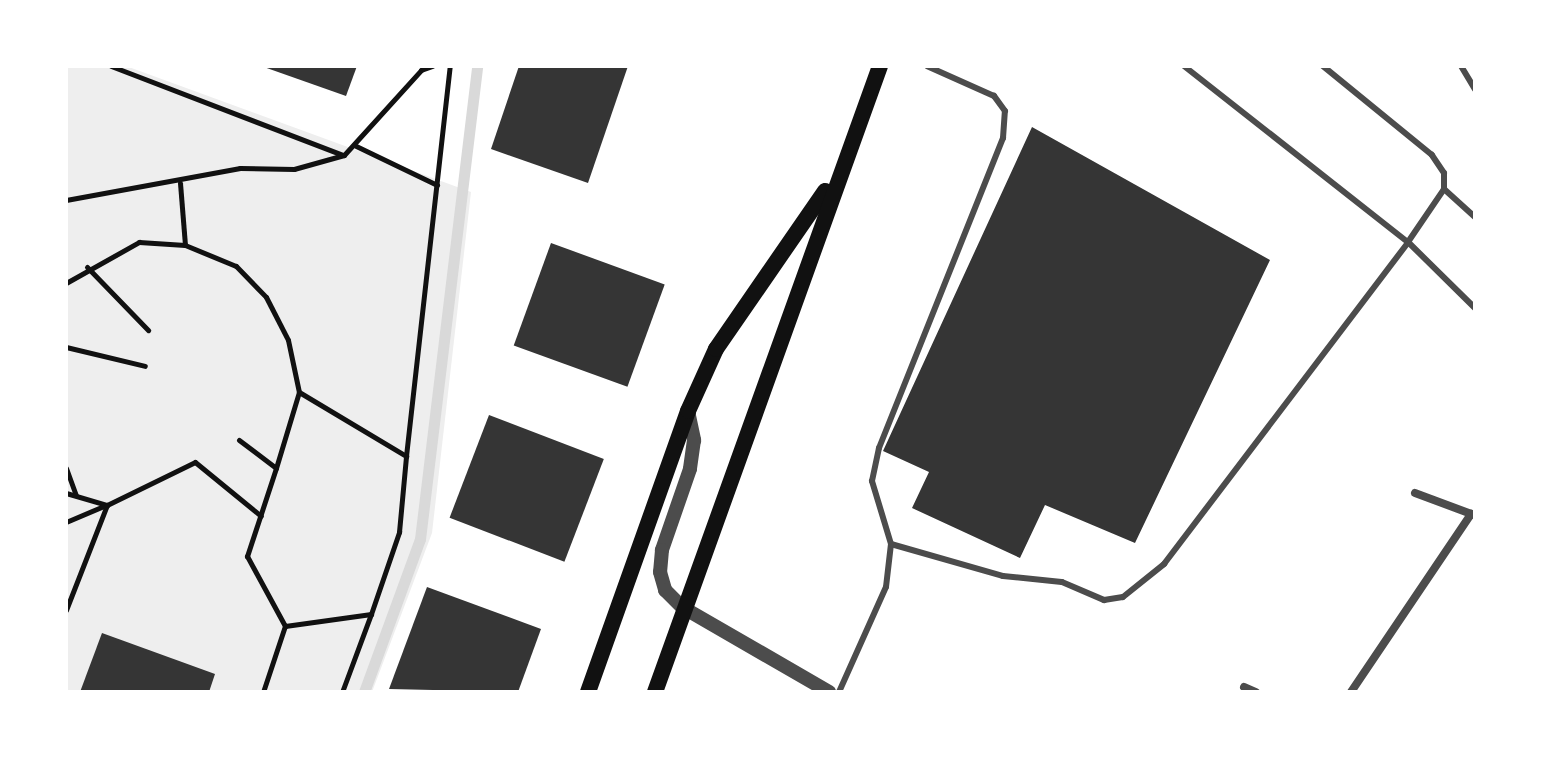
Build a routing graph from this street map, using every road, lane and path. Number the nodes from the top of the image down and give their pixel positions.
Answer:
1 (111, 66) edge
2 (432, 66) edge
3 (450, 66) edge
4 (880, 66) edge
5 (927, 66) edge
6 (1184, 66) edge
7 (1323, 66) edge
8 (1461, 66) edge
9 (1475, 89) edge
10 (356, 146) junction
11 (344, 155) junction
12 (841, 166) junction
13 (180, 183) junction
14 (437, 185) junction
15 (1444, 189) junction
16 (66, 200) edge
17 (1475, 217) edge
18 (1408, 242) junction
19 (185, 245) junction
20 (87, 267) junction
21 (66, 283) edge
22 (1475, 308) edge
23 (148, 330) dead end
24 (66, 347) edge
25 (145, 366) dead end
26 (299, 392) junction
27 (688, 411) junction
28 (239, 440) dead end
29 (406, 456) junction
30 (66, 468) edge
31 (276, 468) junction
32 (66, 493) edge
33 (1415, 493) dead end
34 (77, 496) junction
35 (107, 505) junction
36 (1473, 514) edge
37 (261, 516) junction
38 (66, 522) edge
39 (891, 544) junction
40 (66, 582) edge
41 (76, 585) junction
42 (682, 607) junction
43 (66, 610) edge
44 (371, 614) junction
45 (285, 626) junction
46 (1244, 687) dead end
47 (263, 692) edge
48 (342, 692) edge
49 (588, 692) edge
50 (655, 692) edge
51 (829, 692) edge
52 (839, 692) edge
53 (1256, 692) edge
54 (1351, 692) edge

1 - 11 path
2 - 10 path
3 - 14 path
4 - 12 main road
5 - 39 lane
6 - 18 lane
7 - 15 lane
8 - 9 lane
10 - 11 path
10 - 14 path
11 - 13 path
12 - 27 main road
12 - 42 main road
13 - 16 path
13 - 19 path
14 - 29 path
15 - 17 lane
15 - 18 lane
18 - 22 lane
18 - 39 lane
19 - 20 path
19 - 26 path
20 - 21 path
20 - 23 path
24 - 25 path
26 - 29 path
26 - 31 path
27 - 42 street
27 - 49 main road
28 - 31 path
29 - 44 path
30 - 34 path
31 - 37 path
32 - 34 path
33 - 36 street
34 - 35 path
35 - 37 path
35 - 38 path
35 - 41 path
36 - 54 street
37 - 45 path
39 - 52 lane
40 - 41 path
41 - 43 path
42 - 50 main road
42 - 51 street
44 - 45 path
44 - 48 path
45 - 47 path
46 - 53 street

